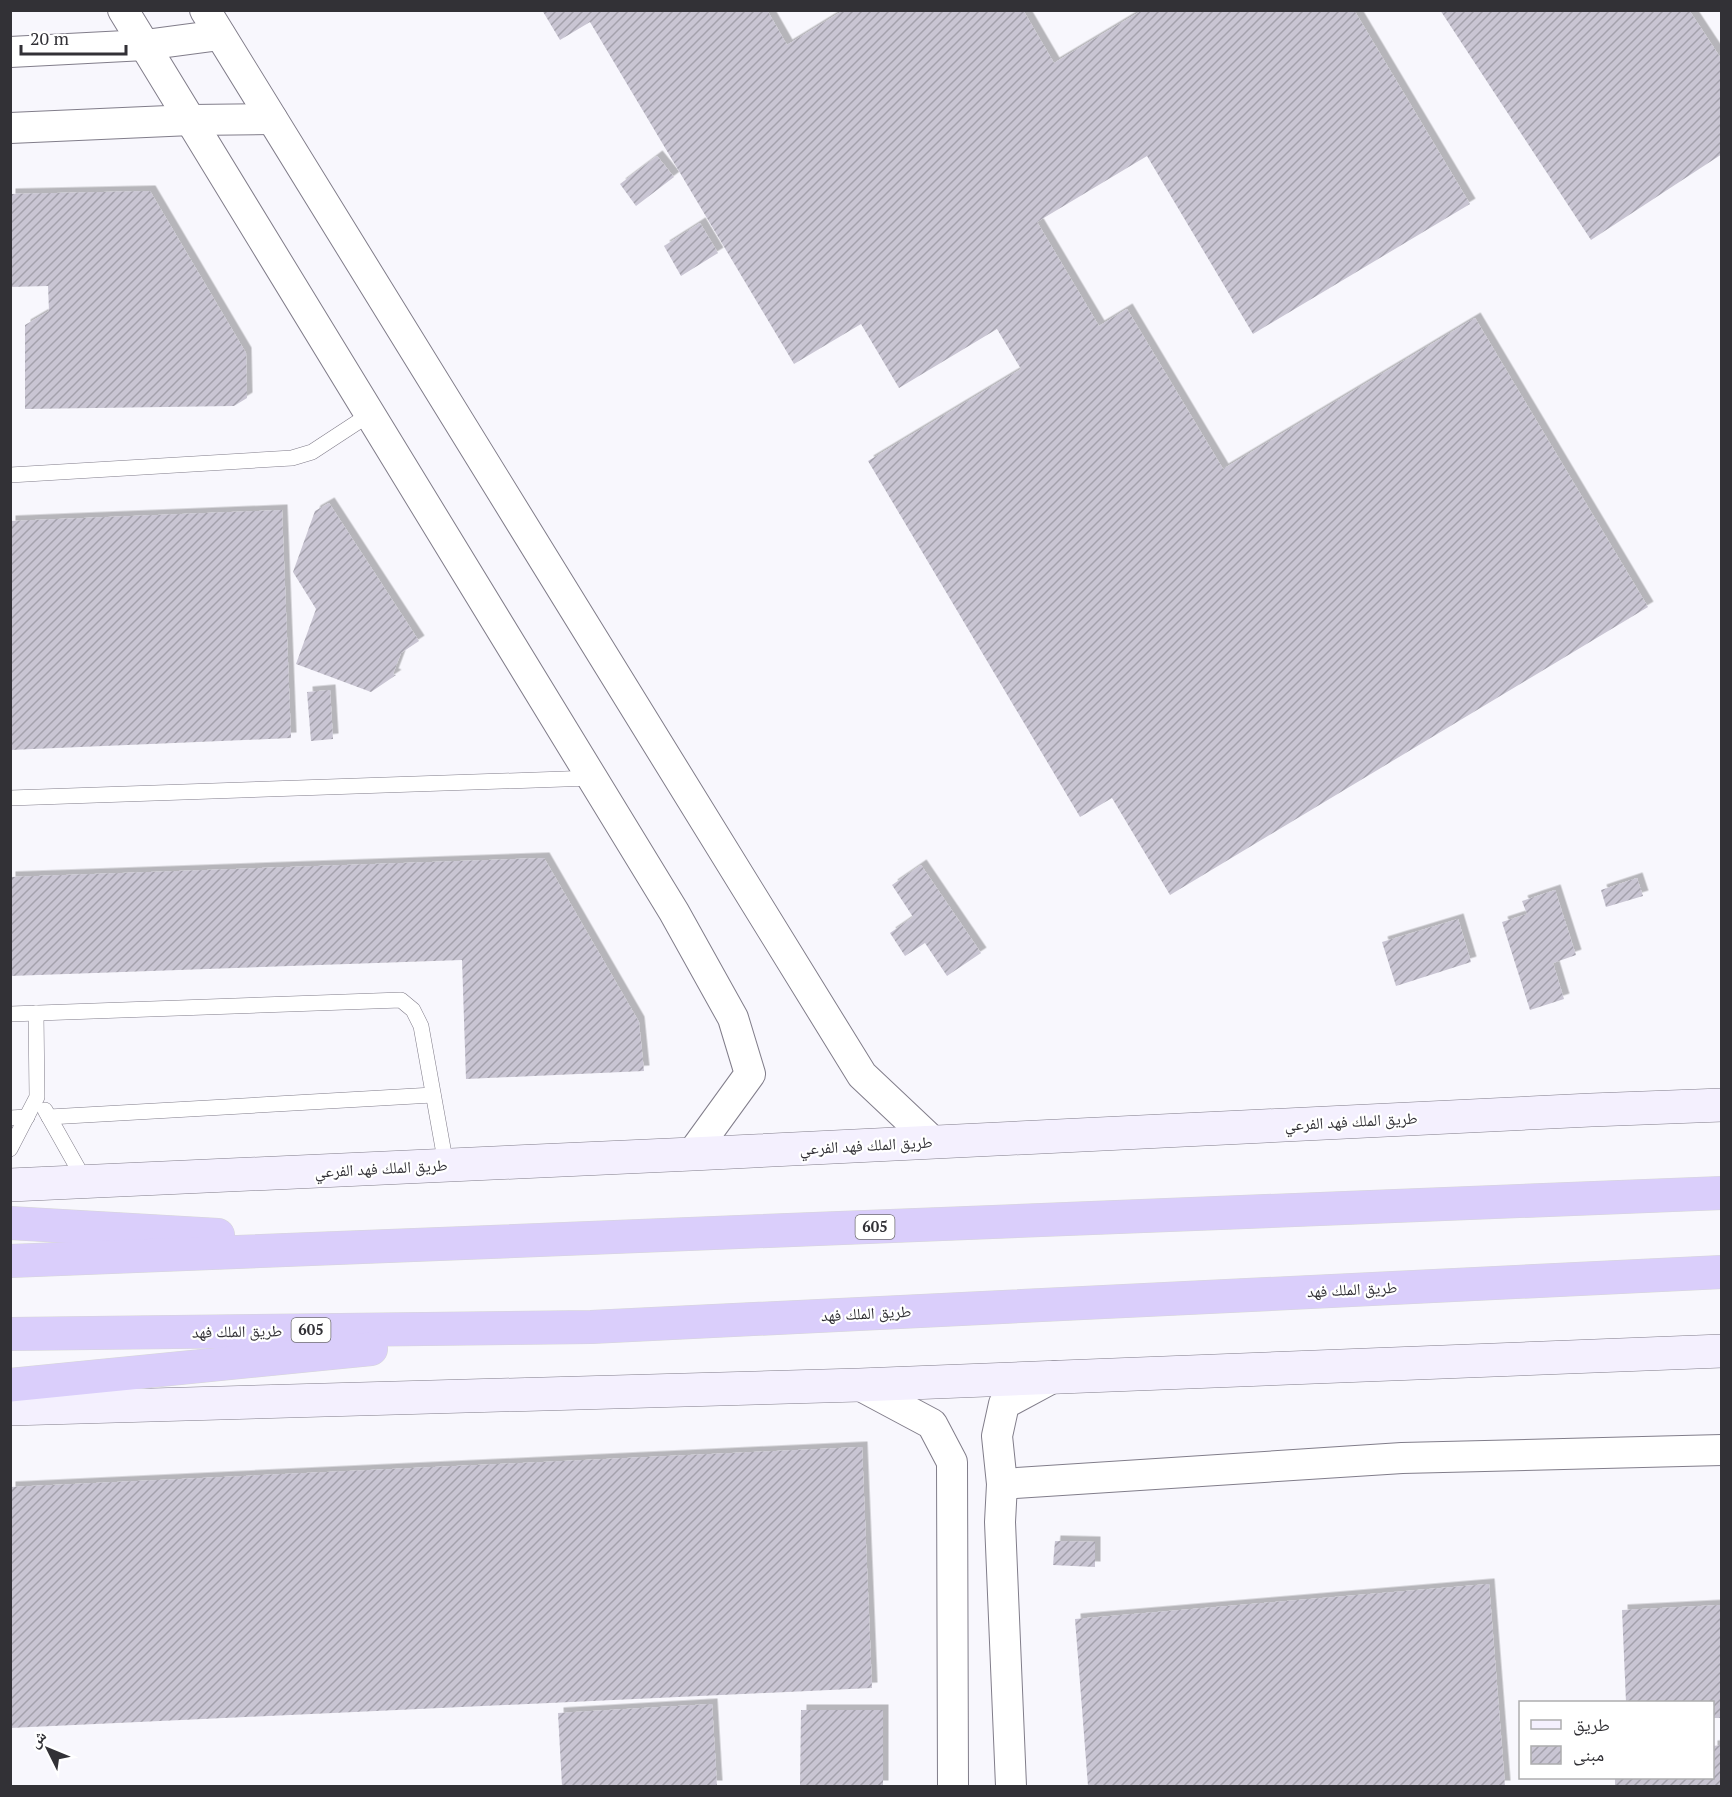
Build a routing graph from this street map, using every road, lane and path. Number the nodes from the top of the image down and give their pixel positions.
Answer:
1 (123, 10) edge
2 (213, 23) edge
3 (145, 45) junction
4 (10, 52) edge
5 (272, 119) junction
6 (191, 120) junction
7 (10, 128) edge
8 (370, 414) junction
9 (10, 475) edge
10 (592, 778) junction
11 (10, 798) edge
12 (36, 1013) junction
13 (10, 1014) edge
14 (433, 1095) junction
15 (37, 1096) junction
16 (1722, 1105) edge
17 (27, 1117) junction
18 (49, 1117) junction
19 (10, 1118) edge
20 (933, 1142) junction
21 (10, 1149) edge
22 (692, 1154) junction
23 (446, 1165) junction
24 (85, 1181) junction
25 (10, 1185) edge
26 (1722, 1193) edge
27 (10, 1223) edge
28 (414, 1246) junction
29 (20, 1261) edge
30 (1722, 1272) edge
31 (591, 1327) junction
32 (21, 1334) edge
33 (1722, 1351) edge
34 (1056, 1376) junction
35 (10, 1385) edge
36 (859, 1385) junction
37 (10, 1409) edge
38 (1722, 1450) edge
39 (1002, 1484) junction
40 (953, 1786) edge
41 (1011, 1786) edge

1 - 3 street
2 - 3 street
2 - 5 street
3 - 4 street
3 - 6 street
5 - 6 street
5 - 20 street
6 - 7 street
6 - 8 street
8 - 9 lane
8 - 10 street
10 - 11 lane
10 - 22 street
12 - 13 lane
12 - 14 lane
12 - 15 lane
14 - 18 lane
14 - 23 lane
15 - 17 lane
15 - 18 lane
16 - 20 main road, طريق الملك فهد الفرعي
17 - 19 lane
17 - 21 lane
18 - 24 lane
20 - 22 main road, طريق الملك فهد الفرعي
22 - 23 main road, طريق الملك فهد الفرعي
23 - 24 main road, طريق الملك فهد الفرعي
24 - 25 main road, طريق الملك فهد الفرعي
26 - 28 highway, 605
27 - 28 highway
28 - 29 highway, 605
30 - 31 highway, طريق الملك فهد / 605
31 - 32 highway, طريق الملك فهد / 605
31 - 35 highway
33 - 34 main road
34 - 36 main road
34 - 39 street
36 - 37 main road
36 - 40 street
38 - 39 street
39 - 41 street

